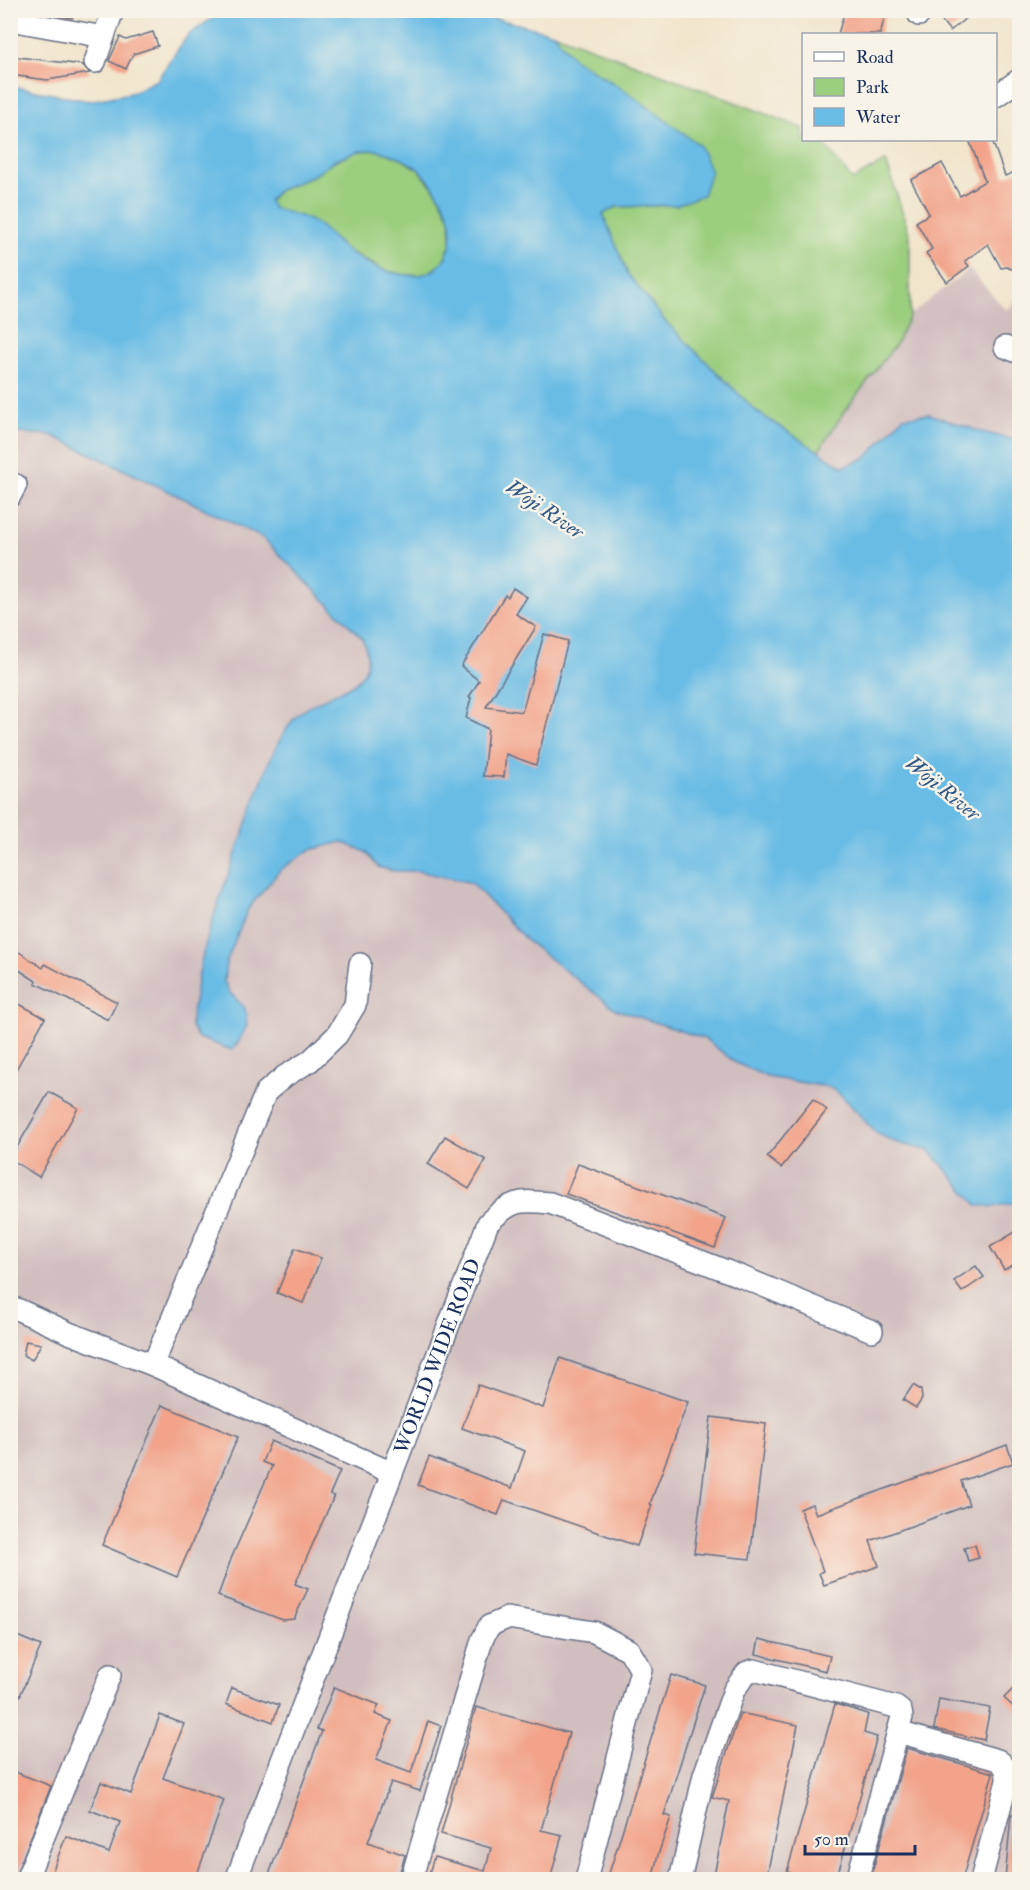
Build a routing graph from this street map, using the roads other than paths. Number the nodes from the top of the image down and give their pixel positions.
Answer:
1 (113, 10) edge
2 (10, 20) edge
3 (104, 37) junction
4 (95, 62) dead end
5 (1020, 79) edge
6 (997, 95) edge
7 (360, 964) dead end
8 (17, 1309) dead end
9 (872, 1331) dead end
10 (153, 1365) junction
11 (392, 1473) junction
12 (110, 1675) dead end
13 (898, 1732) junction
14 (26, 1880) edge
15 (236, 1880) edge
16 (411, 1880) edge
17 (586, 1880) edge
18 (680, 1880) edge
19 (857, 1880) edge
20 (981, 1880) edge

1 - 3 street
2 - 3 street
3 - 4 street
5 - 6 street
7 - 10 street
8 - 10 street
9 - 11 street, WORLD WIDE ROAD
10 - 11 street
11 - 15 street, WORLD WIDE ROAD
12 - 14 street
13 - 18 street
13 - 19 street
13 - 20 street
16 - 17 street

